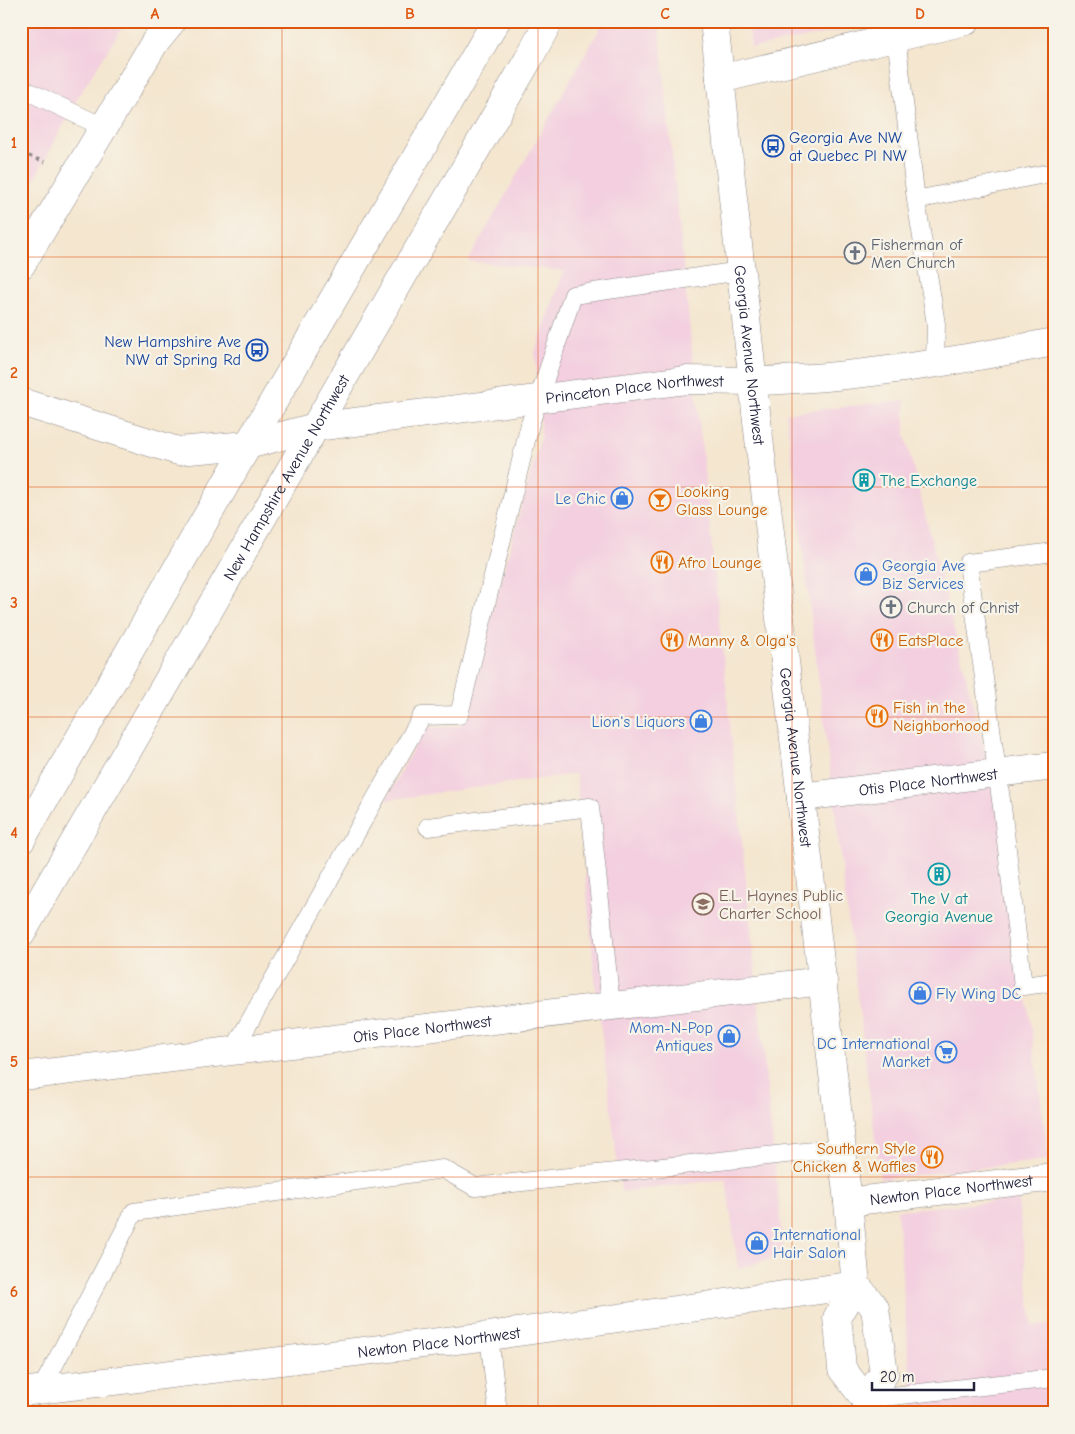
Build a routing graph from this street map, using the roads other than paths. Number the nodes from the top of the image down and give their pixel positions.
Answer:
1 (172, 21) edge
2 (496, 21) edge
3 (549, 21) edge
4 (714, 21) edge
5 (966, 21) edge
6 (895, 30) edge
7 (720, 79) junction
8 (21, 88) edge
9 (103, 127) junction
10 (1054, 172) edge
11 (916, 200) junction
12 (21, 265) edge
13 (741, 272) junction
14 (1054, 342) edge
15 (935, 362) junction
16 (753, 381) junction
17 (539, 398) junction
18 (21, 402) edge
19 (315, 427) junction
20 (248, 446) junction
21 (1054, 552) edge
22 (1054, 766) edge
23 (998, 773) junction
24 (801, 798) junction
25 (428, 827) dead end
26 (21, 840) edge
27 (21, 934) edge
28 (822, 981) junction
29 (1054, 982) edge
30 (611, 1006) junction
31 (233, 1051) junction
32 (21, 1076) edge
33 (842, 1148) junction
34 (1054, 1177) edge
35 (848, 1202) junction
36 (856, 1285) junction
37 (489, 1336) junction
38 (1054, 1378) edge
39 (31, 1391) edge
40 (866, 1406) edge
41 (498, 1413) edge

1 - 9 main road
2 - 20 main road
3 - 19 main road, New Hampshire Avenue Northwest
4 - 7 main road, Georgia Avenue Northwest
5 - 6 main road
6 - 7 main road
6 - 11 lane
7 - 13 main road, Georgia Avenue Northwest
8 - 9 lane
9 - 12 main road
10 - 11 lane
11 - 15 lane
13 - 16 main road, Georgia Avenue Northwest
13 - 17 lane
14 - 15 main road, Princeton Place Northwest
15 - 16 main road, Princeton Place Northwest
16 - 17 main road, Princeton Place Northwest
16 - 24 main road, Georgia Avenue Northwest
17 - 19 main road, Princeton Place Northwest
17 - 31 lane
18 - 20 main road, Princeton Place Northwest
19 - 20 main road, Princeton Place Northwest
19 - 27 main road, New Hampshire Avenue Northwest
20 - 26 main road
21 - 23 lane
22 - 23 main road, Otis Place Northwest
23 - 24 main road, Otis Place Northwest
23 - 29 lane
24 - 28 main road, Georgia Avenue Northwest
25 - 30 lane
28 - 30 main road, Otis Place Northwest
28 - 33 main road, Georgia Avenue Northwest
30 - 31 main road, Otis Place Northwest
31 - 32 main road, Otis Place Northwest
33 - 35 main road, Georgia Avenue Northwest
33 - 39 lane
34 - 35 main road, Newton Place Northwest
35 - 36 main road, Georgia Avenue Northwest
36 - 37 main road, Newton Place Northwest
36 - 40 main road
36 - 40 main road
37 - 39 main road, Newton Place Northwest
37 - 41 lane
38 - 40 lane

